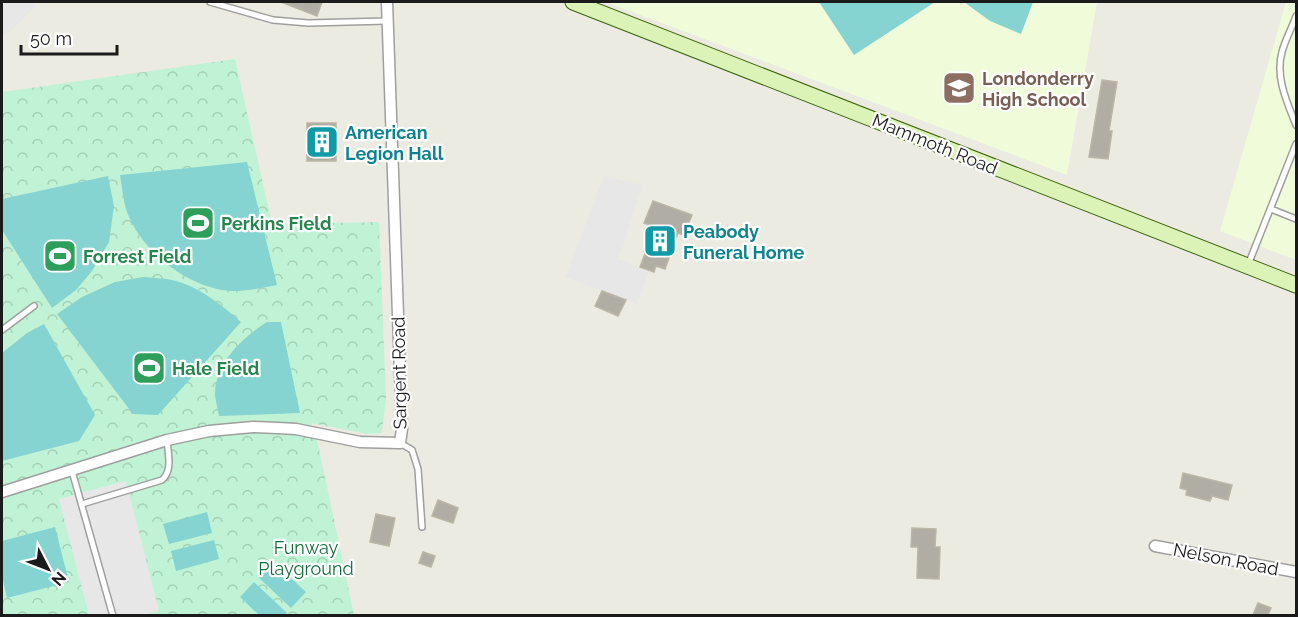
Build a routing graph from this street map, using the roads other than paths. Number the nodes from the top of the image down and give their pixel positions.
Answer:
1 (210, 2) edge
2 (387, 2) edge
3 (582, 3) edge
4 (1296, 16) edge
5 (387, 21) junction
6 (1296, 125) edge
7 (1296, 144) edge
8 (1271, 208) junction
9 (1296, 219) edge
10 (1248, 266) junction
11 (1296, 285) edge
12 (34, 306) dead end
13 (2, 330) edge
14 (167, 440) junction
15 (400, 443) junction
16 (72, 471) junction
17 (2, 492) edge
18 (82, 504) junction
19 (422, 527) dead end
20 (1155, 546) dead end
21 (1296, 572) edge
22 (113, 615) edge

1 - 5 lane
2 - 5 street, Sargent Road
3 - 10 main road, Mammoth Road
4 - 6 lane
5 - 15 street, Sargent Road
7 - 8 lane
8 - 9 lane
8 - 10 lane
10 - 11 main road, Mammoth Road
12 - 13 lane
14 - 15 street, Sargent Road
14 - 16 street, Sargent Road
14 - 18 lane
15 - 19 lane
16 - 17 street, Sargent Road
16 - 18 lane
18 - 22 lane
20 - 21 street, Nelson Road

